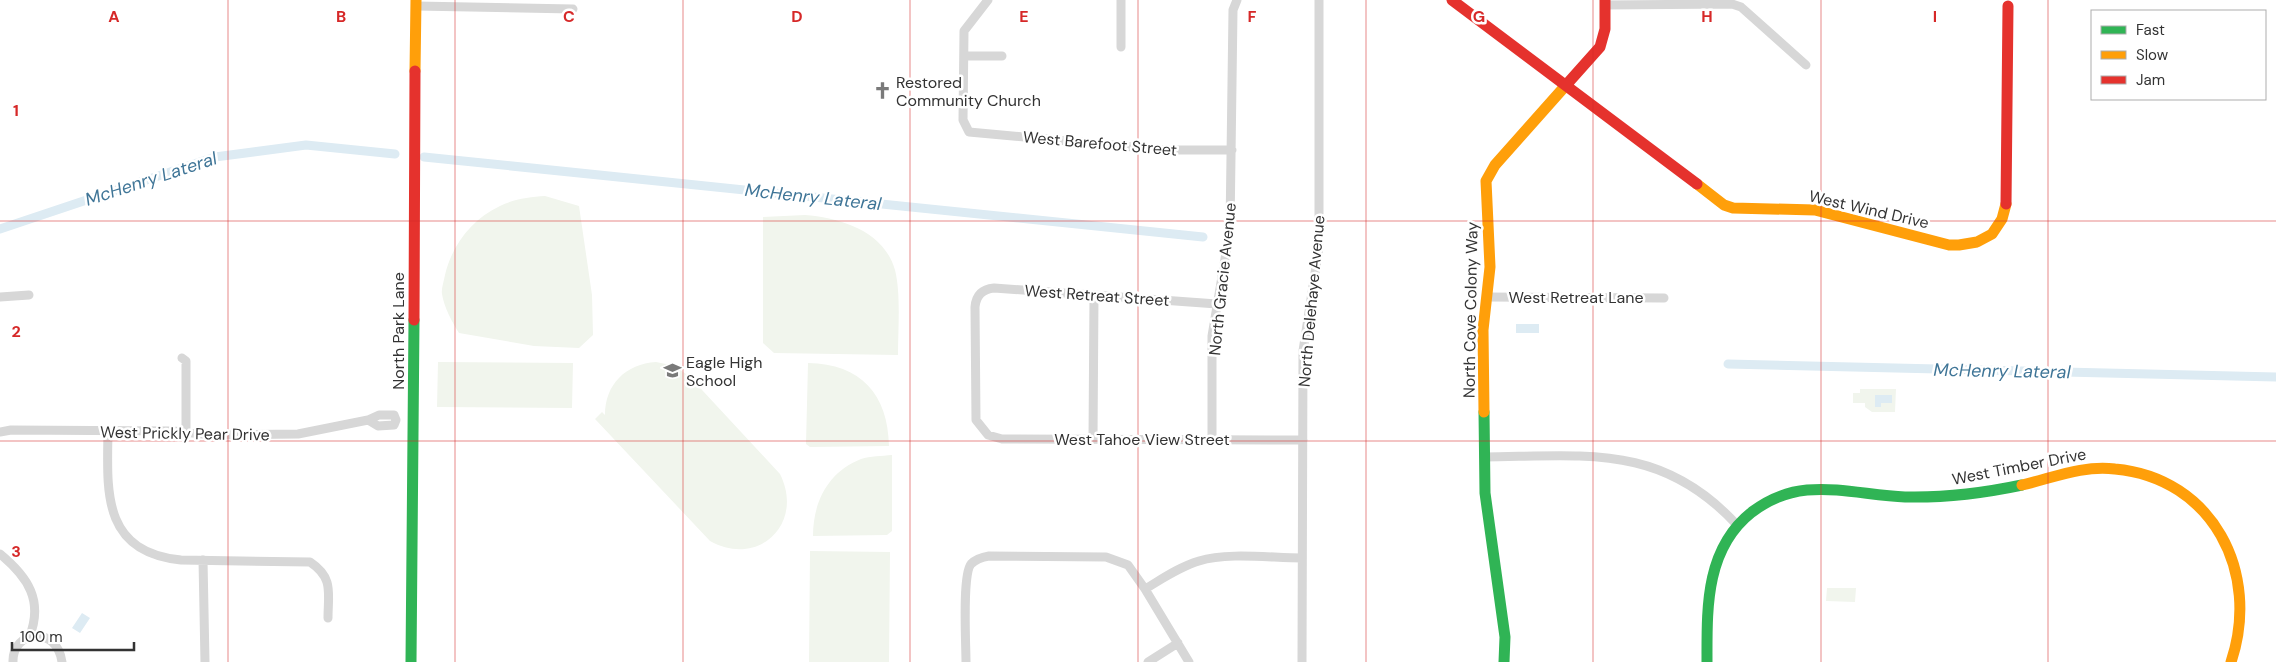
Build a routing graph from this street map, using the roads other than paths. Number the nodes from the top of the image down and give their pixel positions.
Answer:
1 (988, 0) edge
2 (1121, 0) edge
3 (1237, 0) edge
4 (1319, 0) edge
5 (1452, 0) edge
6 (416, 3) edge
7 (1605, 3) edge
8 (522, 4) edge
9 (2008, 6) dead end
10 (573, 9) dead end
11 (1121, 47) dead end
12 (964, 56) junction
13 (1002, 56) dead end
14 (1806, 65) dead end
15 (1566, 86) junction
16 (1232, 150) junction
17 (29, 295) dead end
18 (1094, 295) junction
19 (0, 297) edge
20 (1487, 297) junction
21 (1664, 298) dead end
22 (1217, 304) junction
23 (182, 358) dead end
24 (414, 420) junction
25 (108, 431) junction
26 (983, 431) joint
27 (0, 432) edge
28 (186, 432) junction
29 (1093, 439) junction
30 (1212, 440) junction
31 (1303, 440) junction
32 (1484, 457) junction
33 (1737, 524) junction
34 (0, 554) edge
35 (1302, 558) junction
36 (203, 560) junction
37 (1145, 589) junction
38 (328, 618) dead end
39 (34, 624) junction
40 (42, 637) junction
41 (29, 638) junction
42 (1178, 643) junction
43 (13, 662) edge
44 (62, 662) edge
45 (205, 662) edge
46 (411, 662) edge
47 (966, 662) edge
48 (1148, 662) edge
49 (1189, 662) edge
50 (1302, 662) edge
51 (1504, 662) edge
52 (1707, 662) edge
53 (2231, 662) edge

1 - 12 street
2 - 11 street
3 - 16 street, North Gracie Avenue
4 - 31 street, North Delehaye Avenue
5 - 15 street, West Wind Drive
6 - 8 street
6 - 24 street, North Park Lane
7 - 14 street
7 - 15 street, North Cove Colony Way
8 - 10 street
9 - 15 street, West Wind Drive
12 - 13 street
12 - 16 street, West Barefoot Street
15 - 20 street, North Cove Colony Way
16 - 22 street, North Gracie Avenue
17 - 19 street
18 - 22 street, West Retreat Street
18 - 26 street, West Retreat Street
18 - 29 street
20 - 21 street, West Retreat Lane
20 - 32 street, North Cove Colony Way
22 - 30 street, North Gracie Avenue
23 - 28 street
24 - 28 street, West Prickly Pear Drive
24 - 46 street, North Park Lane
25 - 27 street, West Prickly Pear Drive
25 - 28 street, West Prickly Pear Drive
25 - 36 street
26 - 29 street, West Tahoe View Street
29 - 30 street, West Tahoe View Street
30 - 31 street, West Tahoe View Street
31 - 35 street, North Delehaye Avenue
32 - 33 street
32 - 51 street, North Cove Colony Way
33 - 52 street, West Timber Drive
33 - 53 street, West Timber Drive
34 - 39 street
35 - 37 street
35 - 50 street, North Delehaye Avenue
36 - 38 street
36 - 45 street
37 - 42 street
37 - 47 street
39 - 40 street
39 - 41 street
40 - 41 street
40 - 44 street
41 - 43 street
42 - 48 street
42 - 49 street

